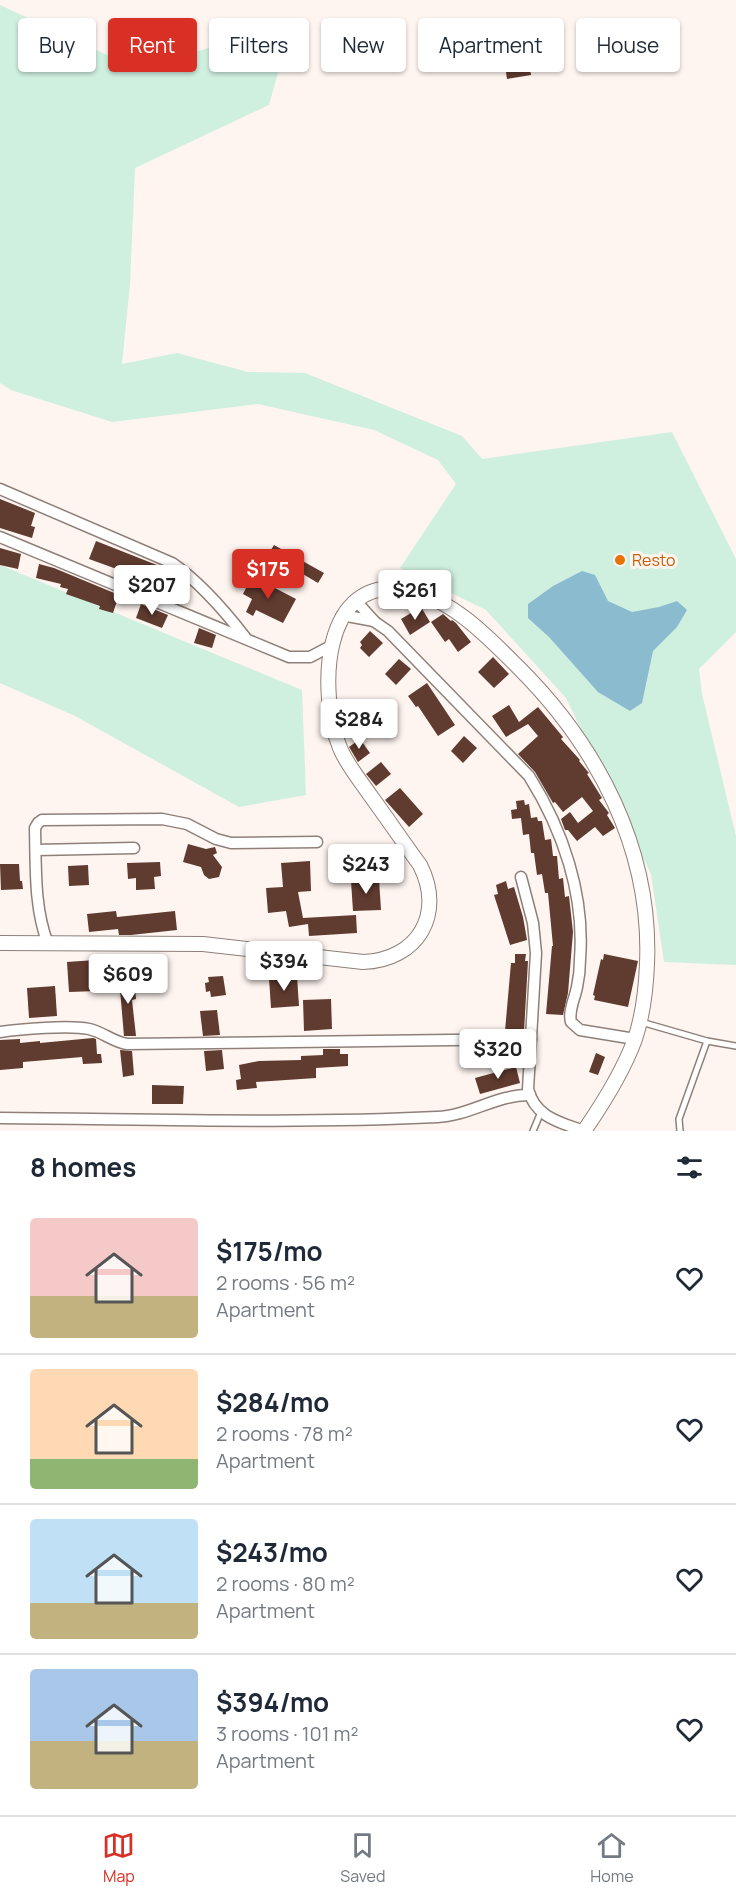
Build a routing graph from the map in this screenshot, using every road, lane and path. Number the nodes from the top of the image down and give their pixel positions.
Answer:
1 (0, 489) edge
2 (0, 537) edge
3 (356, 601) junction
4 (342, 615) junction
5 (375, 622) junction
6 (247, 639) junction
7 (331, 646) junction
8 (317, 842) dead end
9 (134, 848) dead end
10 (36, 850) junction
11 (521, 877) dead end
12 (0, 943) edge
13 (48, 944) junction
14 (639, 1022) junction
15 (0, 1032) edge
16 (531, 1039) junction
17 (635, 1039) junction
18 (707, 1041) junction
19 (736, 1046) edge
20 (530, 1095) junction
21 (541, 1112) junction
22 (0, 1118) edge
23 (533, 1131) edge
24 (584, 1131) edge
25 (680, 1131) edge

1 - 6 street
2 - 6 street
3 - 4 street
3 - 5 street
3 - 14 street
4 - 5 street
4 - 7 street
5 - 17 street
6 - 7 street
7 - 13 street
8 - 10 street
9 - 10 street
10 - 13 street
11 - 16 street
12 - 13 street
14 - 17 street
14 - 18 lane
15 - 16 street
16 - 20 street
17 - 24 street
18 - 19 lane
18 - 25 lane
20 - 21 street
20 - 22 street
21 - 23 lane
21 - 24 street

